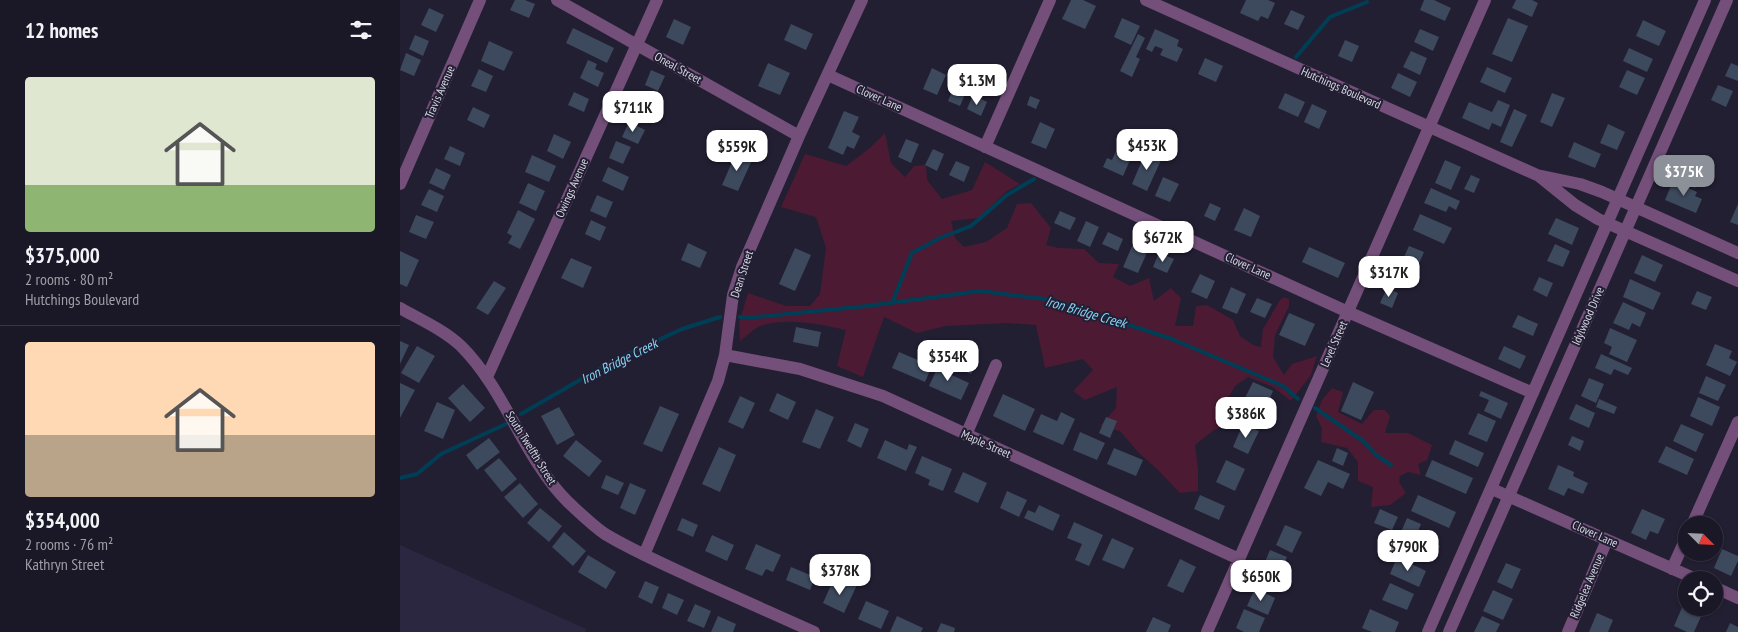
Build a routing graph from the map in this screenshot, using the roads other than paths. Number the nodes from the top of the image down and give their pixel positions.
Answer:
1 (480, 0) edge
2 (557, 0) edge
3 (657, 0) edge
4 (862, 0) edge
5 (1050, 0) edge
6 (1146, 0) edge
7 (1485, 0) edge
8 (1705, 0) edge
9 (1727, 0) edge
10 (1173, 6) edge
11 (636, 45) junction
12 (828, 75) junction
13 (1429, 127) junction
14 (799, 136) junction
15 (985, 147) junction
16 (1537, 175) junction
17 (400, 184) edge
18 (1617, 199) junction
19 (1636, 207) junction
20 (1607, 224) junction
21 (1625, 231) junction
22 (1738, 253) edge
23 (1738, 281) edge
24 (400, 308) edge
25 (1348, 312) junction
26 (725, 355) junction
27 (996, 365) dead end
28 (487, 377) junction
29 (1532, 393) junction
30 (1738, 422) edge
31 (966, 435) junction
32 (1492, 489) junction
33 (1509, 496) junction
34 (1696, 516) edge
35 (1607, 540) junction
36 (644, 555) junction
37 (1678, 556) edge
38 (1239, 559) junction
39 (1672, 569) junction
40 (1678, 572) edge
41 (1723, 591) edge
42 (1738, 598) edge
43 (814, 632) edge
44 (1207, 632) edge
45 (1428, 632) edge
46 (1450, 632) edge
47 (1568, 632) edge

1 - 17 street, Travis Avenue
2 - 11 street, Oneal Street
3 - 11 street, Owings Avenue
4 - 12 street, Dean Street
5 - 15 street
6 - 10 street, Hutchings Boulevard
7 - 13 street, Level Street
8 - 18 street, Idylwood Drive
9 - 19 street, Idylwood Drive
10 - 13 street, Hutchings Boulevard
11 - 14 street, Oneal Street
11 - 28 street, Owings Avenue
12 - 14 street, Dean Street
12 - 15 street, Clover Lane
13 - 16 street, Hutchings Boulevard
13 - 25 street, Level Street
14 - 26 street, Dean Street
15 - 25 street, Clover Lane
16 - 18 street, Hutchings Boulevard
16 - 20 street, Hutchings Boulevard
18 - 19 street, Hutchings Boulevard
18 - 20 street, Idylwood Drive
19 - 21 street, Idylwood Drive
19 - 22 street, Hutchings Boulevard
20 - 21 street, Hutchings Boulevard
20 - 29 street, Idylwood Drive
21 - 23 street, Hutchings Boulevard
21 - 33 street, Idylwood Drive
24 - 28 street, South Twelfth Street
25 - 29 street, Clover Lane
25 - 38 street, Level Street
26 - 31 street, Maple Street
26 - 36 street, Dean Street
27 - 31 street
28 - 36 street, South Twelfth Street
29 - 32 street, Idylwood Drive
30 - 34 street
31 - 38 street, Maple Street
32 - 33 street, Clover Lane
32 - 45 street, Idylwood Drive
33 - 35 street, Clover Lane
33 - 46 street, Idylwood Drive
35 - 39 street, Clover Lane
35 - 47 street, Ridgelea Avenue
36 - 43 street, South Twelfth Street
37 - 39 street
38 - 44 street, Level Street
39 - 40 street, Clover Lane
41 - 42 street

